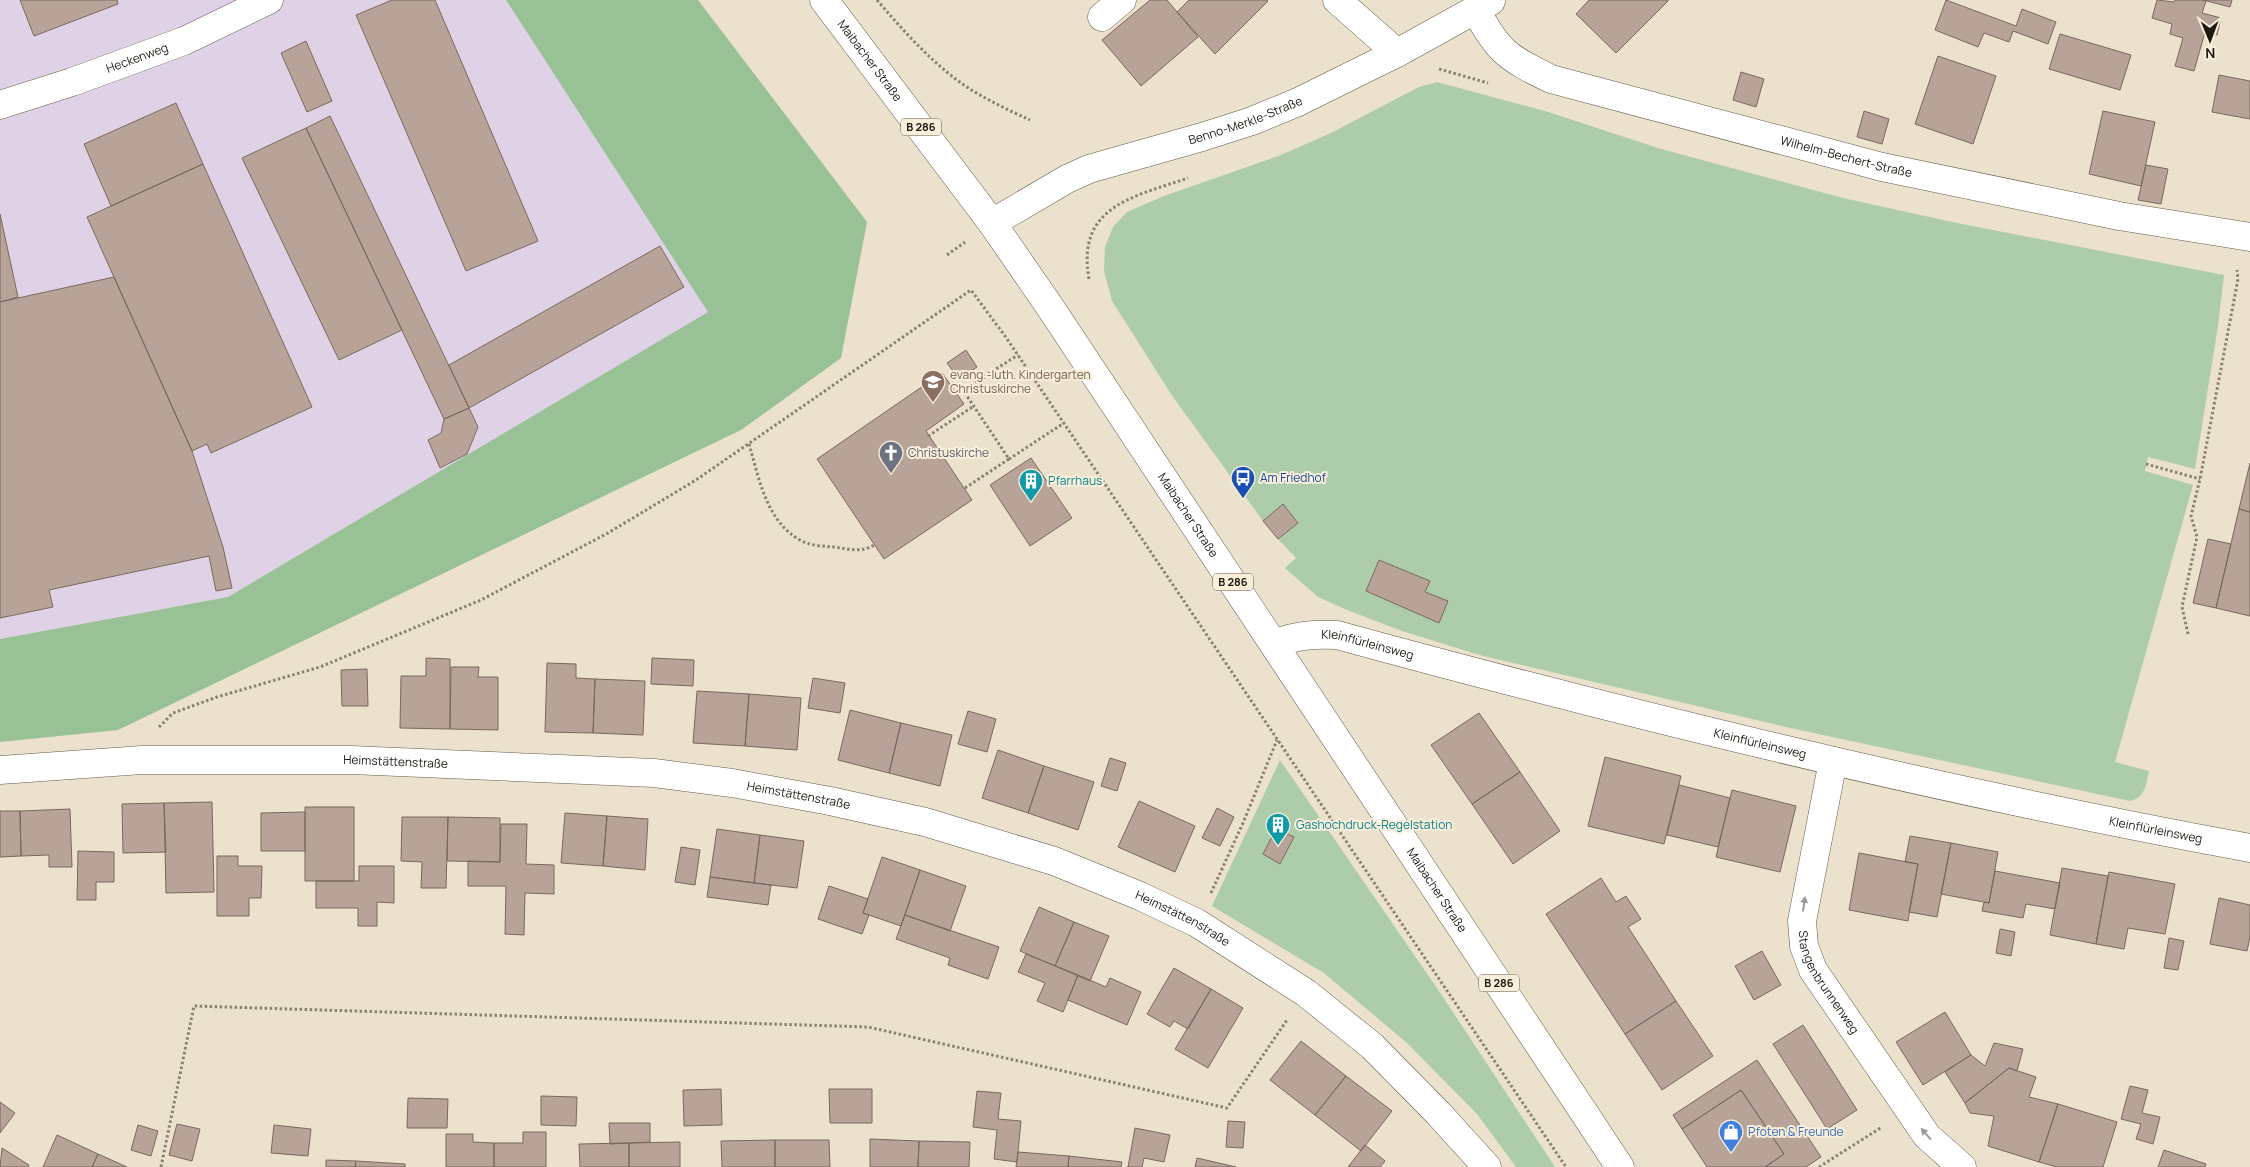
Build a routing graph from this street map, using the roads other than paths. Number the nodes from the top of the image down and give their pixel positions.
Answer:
1 (270, 0) edge
2 (824, 0) edge
3 (1337, 0) edge
4 (1484, 5) edge
5 (1397, 53) junction
6 (0, 105) edge
7 (992, 223) junction
8 (2250, 237) edge
9 (1275, 644) junction
10 (1833, 761) junction
11 (0, 770) edge
12 (2250, 848) edge
13 (1487, 1167) edge
14 (1620, 1167) edge
15 (1962, 1167) edge

1 - 6 street, Heckenweg
2 - 7 street, Maibacher Straße / B 286
3 - 5 street
4 - 5 street, Benno-Merkle-Straße
4 - 8 street, Wilhelm-Bechert-Straße
5 - 7 street, Benno-Merkle-Straße
7 - 9 street, Maibacher Straße / B 286
9 - 10 street, Kleinflürleinsweg
9 - 14 street, Maibacher Straße / B 286
10 - 12 street, Kleinflürleinsweg
15 -> 10 street, Stangenbrunnenweg
11 - 13 street, Heimstättenstraße

